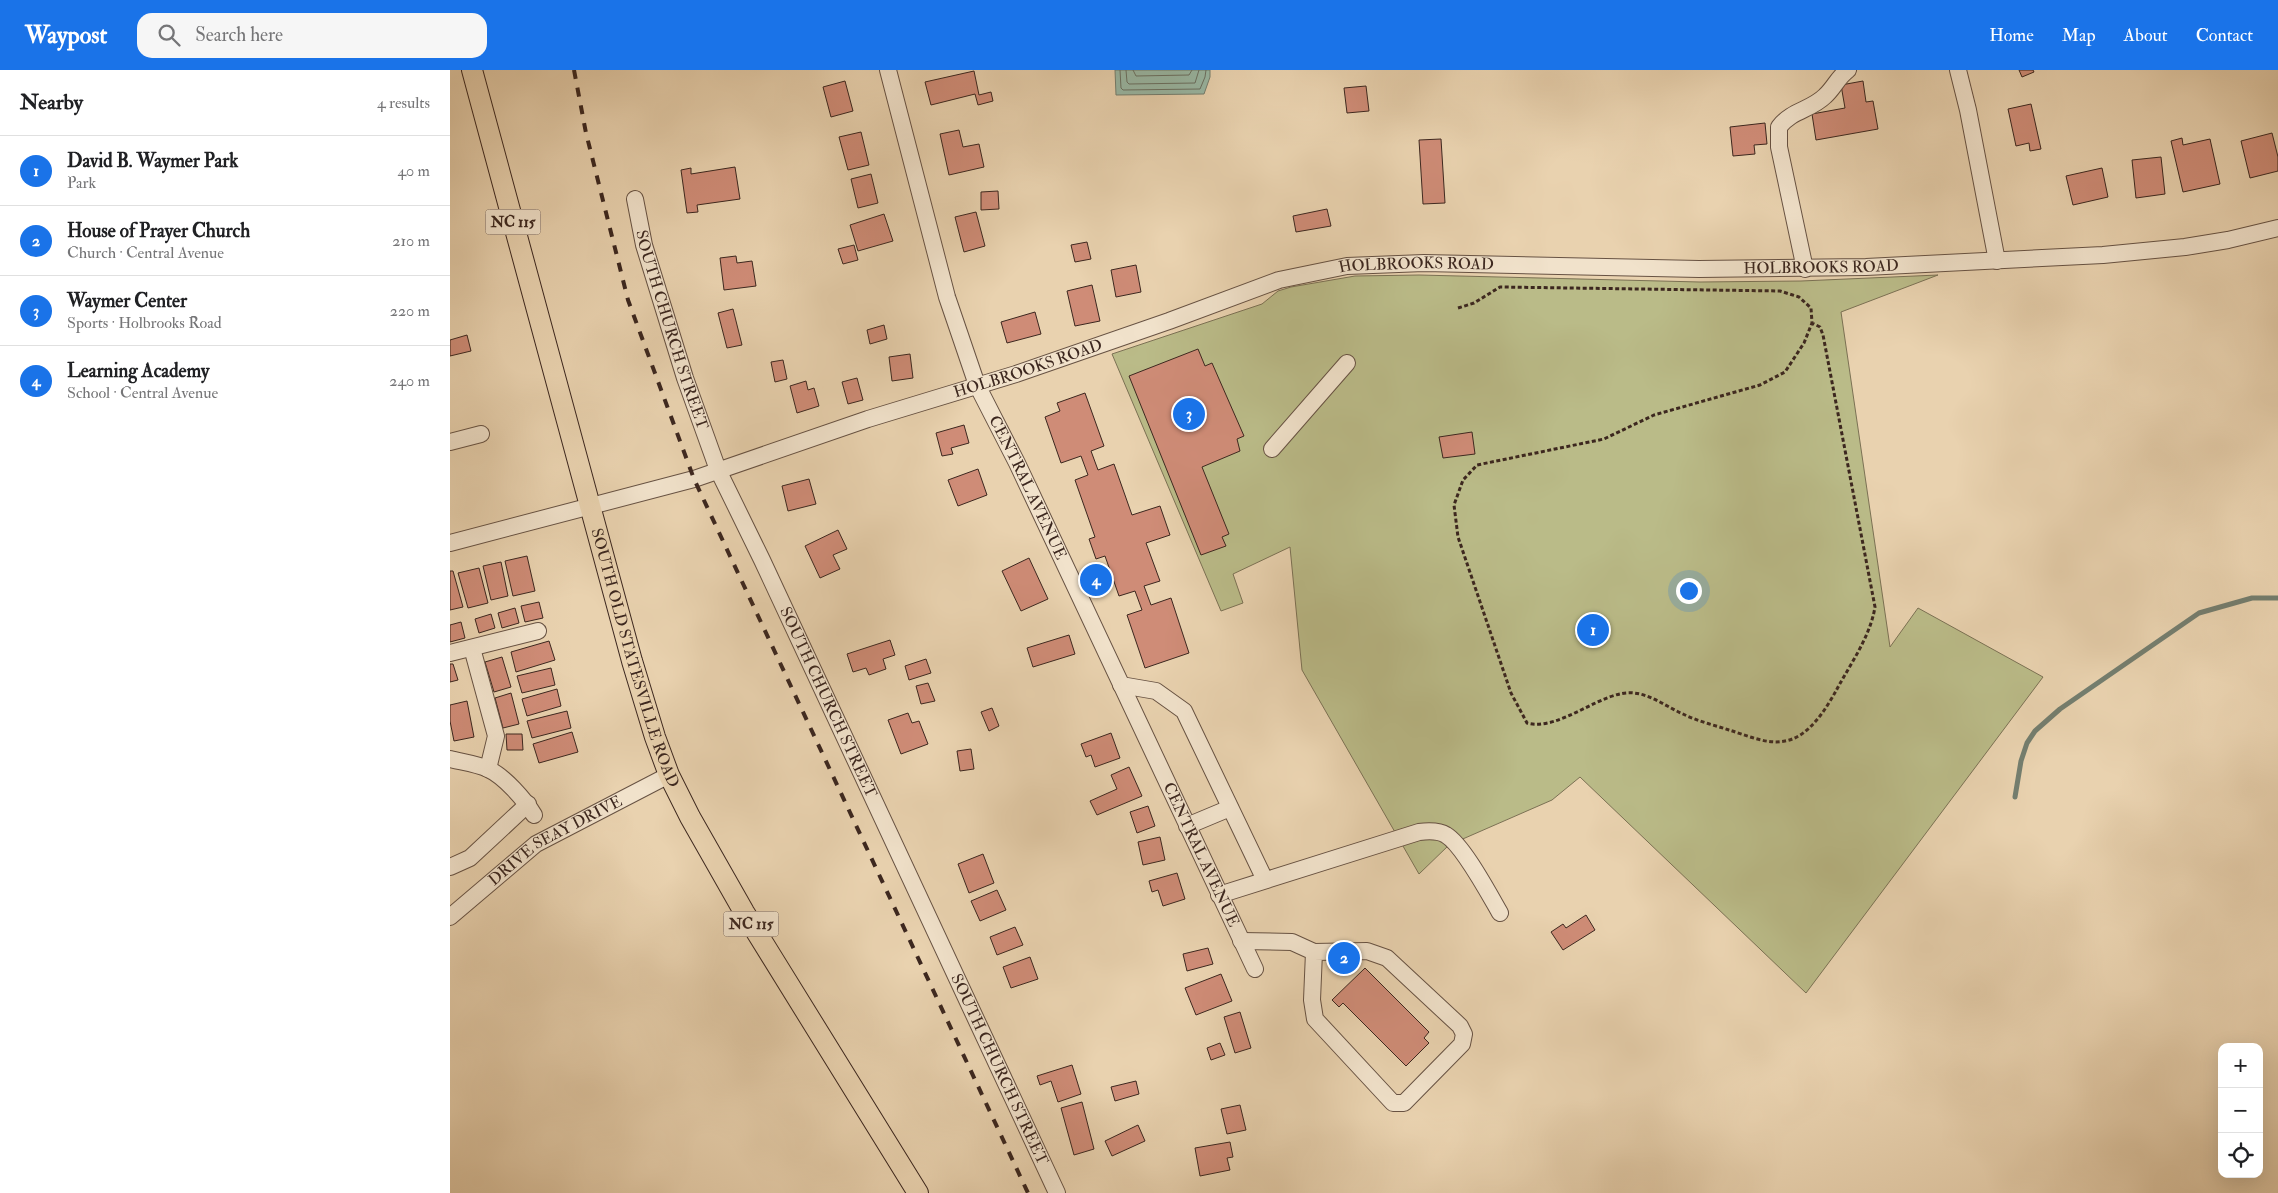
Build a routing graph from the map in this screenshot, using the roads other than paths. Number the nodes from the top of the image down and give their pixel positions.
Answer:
1 (472, 70) edge
2 (888, 70) edge
3 (1848, 70) edge
4 (1958, 70) edge
5 (635, 199) dead end
6 (2278, 228) edge
7 (1997, 261) junction
8 (1805, 269) junction
9 (1346, 363) dead end
10 (977, 385) junction
11 (481, 434) dead end
12 (450, 442) edge
13 (1272, 449) dead end
14 (718, 470) junction
15 (590, 507) junction
16 (450, 543) edge
17 (538, 631) dead end
18 (472, 648) junction
19 (450, 654) edge
20 (1121, 685) junction
21 (450, 760) edge
22 (488, 769) junction
23 (669, 775) junction
24 (1230, 808) junction
25 (1187, 826) junction
26 (450, 867) edge
27 (1265, 880) junction
28 (1219, 894) junction
29 (1500, 913) dead end
30 (450, 917) edge
31 (1241, 941) junction
32 (1314, 952) junction
33 (1255, 969) dead end
34 (918, 1193) edge
35 (1058, 1193) edge

1 - 15 main road, SOUTH OLD STATESVILLE ROAD / NC 115
2 - 10 street, CENTRAL AVENUE
3 - 8 street
4 - 7 street
5 - 14 street, SOUTH CHURCH STREET
6 - 7 street, HOLBROOKS ROAD
7 - 8 street, HOLBROOKS ROAD
8 - 10 street, HOLBROOKS ROAD
9 - 13 street
10 - 14 street, HOLBROOKS ROAD
10 - 20 street, CENTRAL AVENUE
11 - 12 street
14 - 15 street, HOLBROOKS ROAD
14 - 35 street, SOUTH CHURCH STREET
15 - 16 street, HOLBROOKS ROAD
15 - 23 main road, SOUTH OLD STATESVILLE ROAD / NC 115
17 - 18 street
18 - 19 street
18 - 22 street
20 - 24 street
20 - 25 street, CENTRAL AVENUE
21 - 22 street
22 - 26 street
23 - 30 street, DRIVE SEAY DRIVE
23 - 34 main road, SOUTH OLD STATESVILLE ROAD / NC 115
24 - 25 street
24 - 27 street
25 - 28 street, CENTRAL AVENUE
27 - 28 street
27 - 29 street
28 - 31 street, CENTRAL AVENUE
31 - 32 street
31 - 33 street, CENTRAL AVENUE
32 - 32 street

